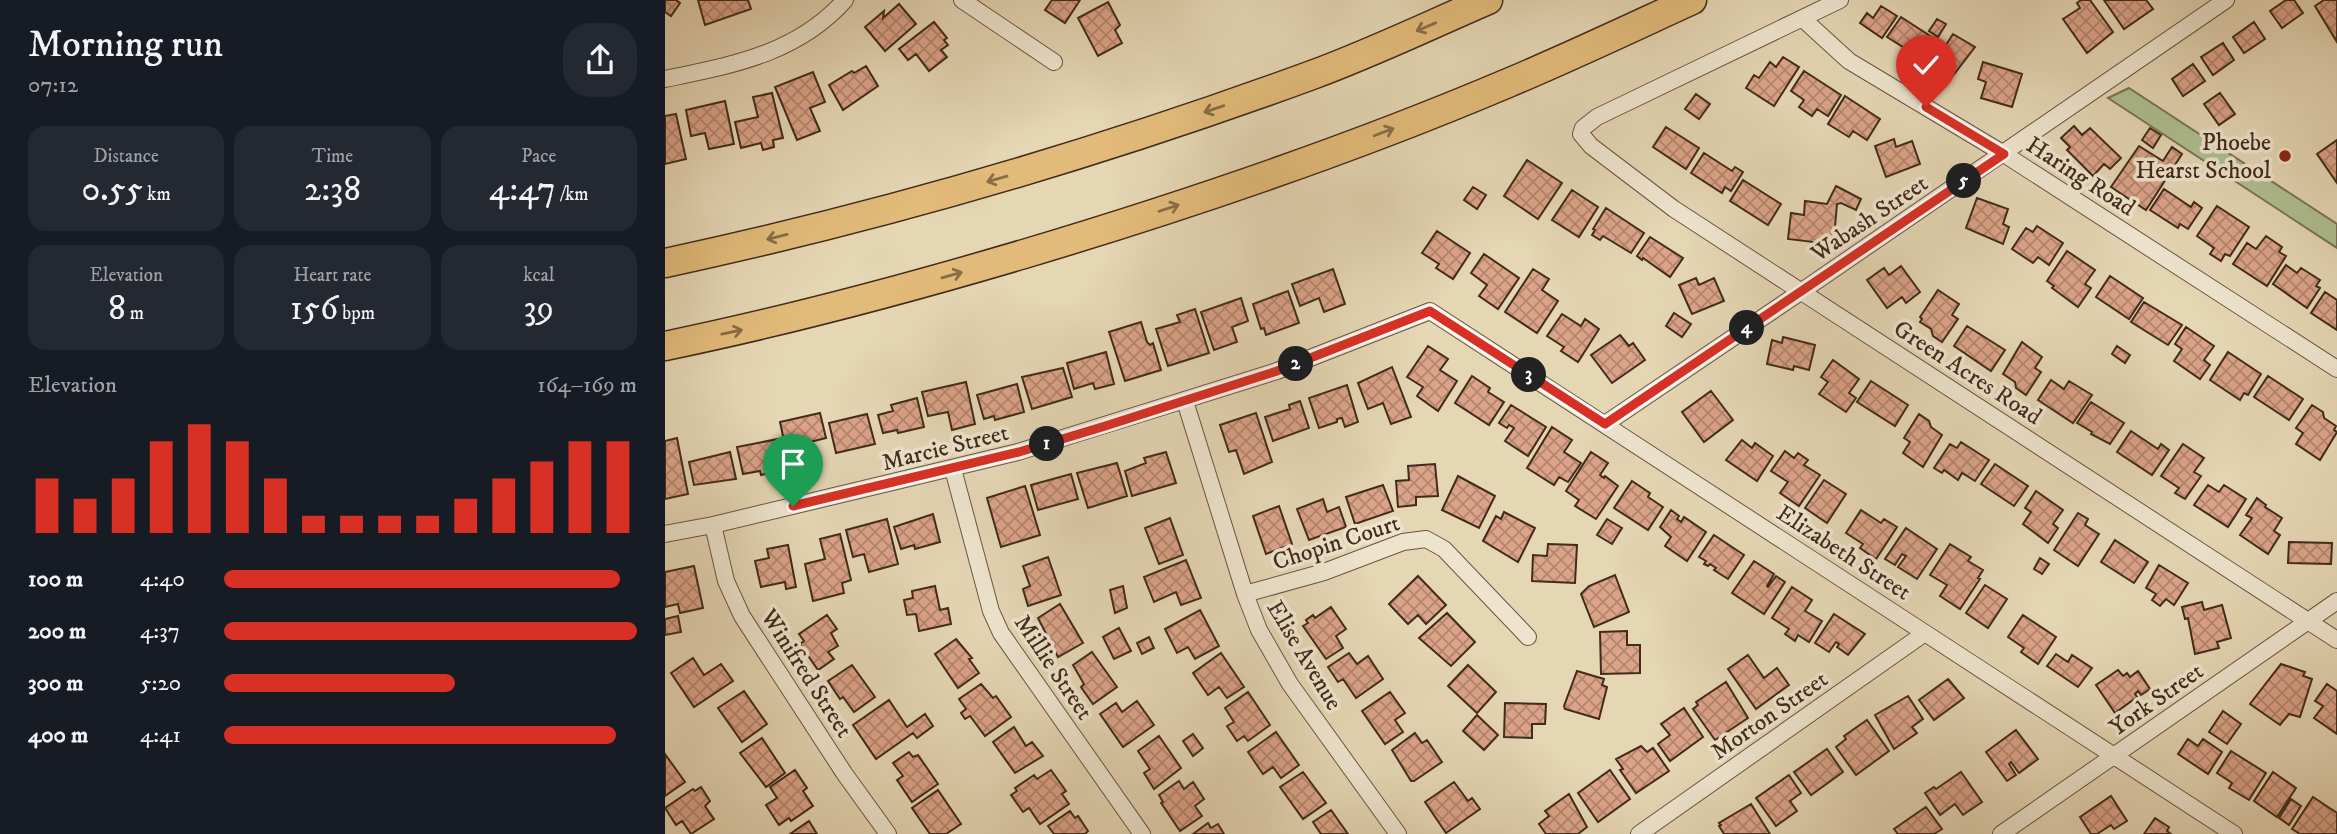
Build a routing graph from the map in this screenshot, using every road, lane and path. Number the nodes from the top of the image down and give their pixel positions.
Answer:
1 (845, 0) edge
2 (962, 0) edge
3 (1488, 0) edge
4 (1692, 0) edge
5 (1840, 0) edge
6 (2226, 0) edge
7 (1803, 19) junction
8 (1054, 62) dead end
9 (665, 79) edge
10 (2004, 154) junction
11 (665, 263) edge
12 (1803, 291) junction
13 (1428, 312) joint
14 (665, 346) edge
15 (2337, 369) edge
16 (1185, 401) junction
17 (1605, 424) junction
18 (953, 469) junction
19 (713, 525) junction
20 (665, 534) edge
21 (1245, 594) junction
22 (2337, 601) edge
23 (2308, 621) junction
24 (1925, 633) junction
25 (1528, 637) dead end
26 (2337, 640) edge
27 (2114, 756) junction
28 (888, 834) edge
29 (1142, 834) edge
30 (1398, 834) edge
31 (1639, 834) edge
32 (2001, 834) edge
33 (2234, 834) edge

1 - 9 street
2 - 8 street
3 -> 11 highway
14 -> 4 highway
5 - 7 street
6 - 10 street, Wabash Street
7 - 10 street, Haring Road
7 - 12 street, Green Acres Road
10 - 12 street, Wabash Street
10 - 15 street, Haring Road
12 - 17 street, Wabash Street
12 - 23 street, Green Acres Road
13 - 16 street, Marcie Street
13 - 17 street, Elizabeth Street
16 - 18 street, Marcie Street
16 - 21 street, Elise Avenue
17 - 24 street, Elizabeth Street
18 - 19 street, Marcie Street
18 - 29 street, Millie Street
19 - 20 street, Marcie Street
19 - 28 street, Winifred Street
21 - 25 street, Chopin Court
21 - 30 street, Elise Avenue
22 - 23 street, York Street
23 - 26 street, Green Acres Road
23 - 27 street, York Street
24 - 27 street, Elizabeth Street
24 - 31 street, Morton Street
27 - 32 street, York Street
27 - 33 street, Elizabeth Street

